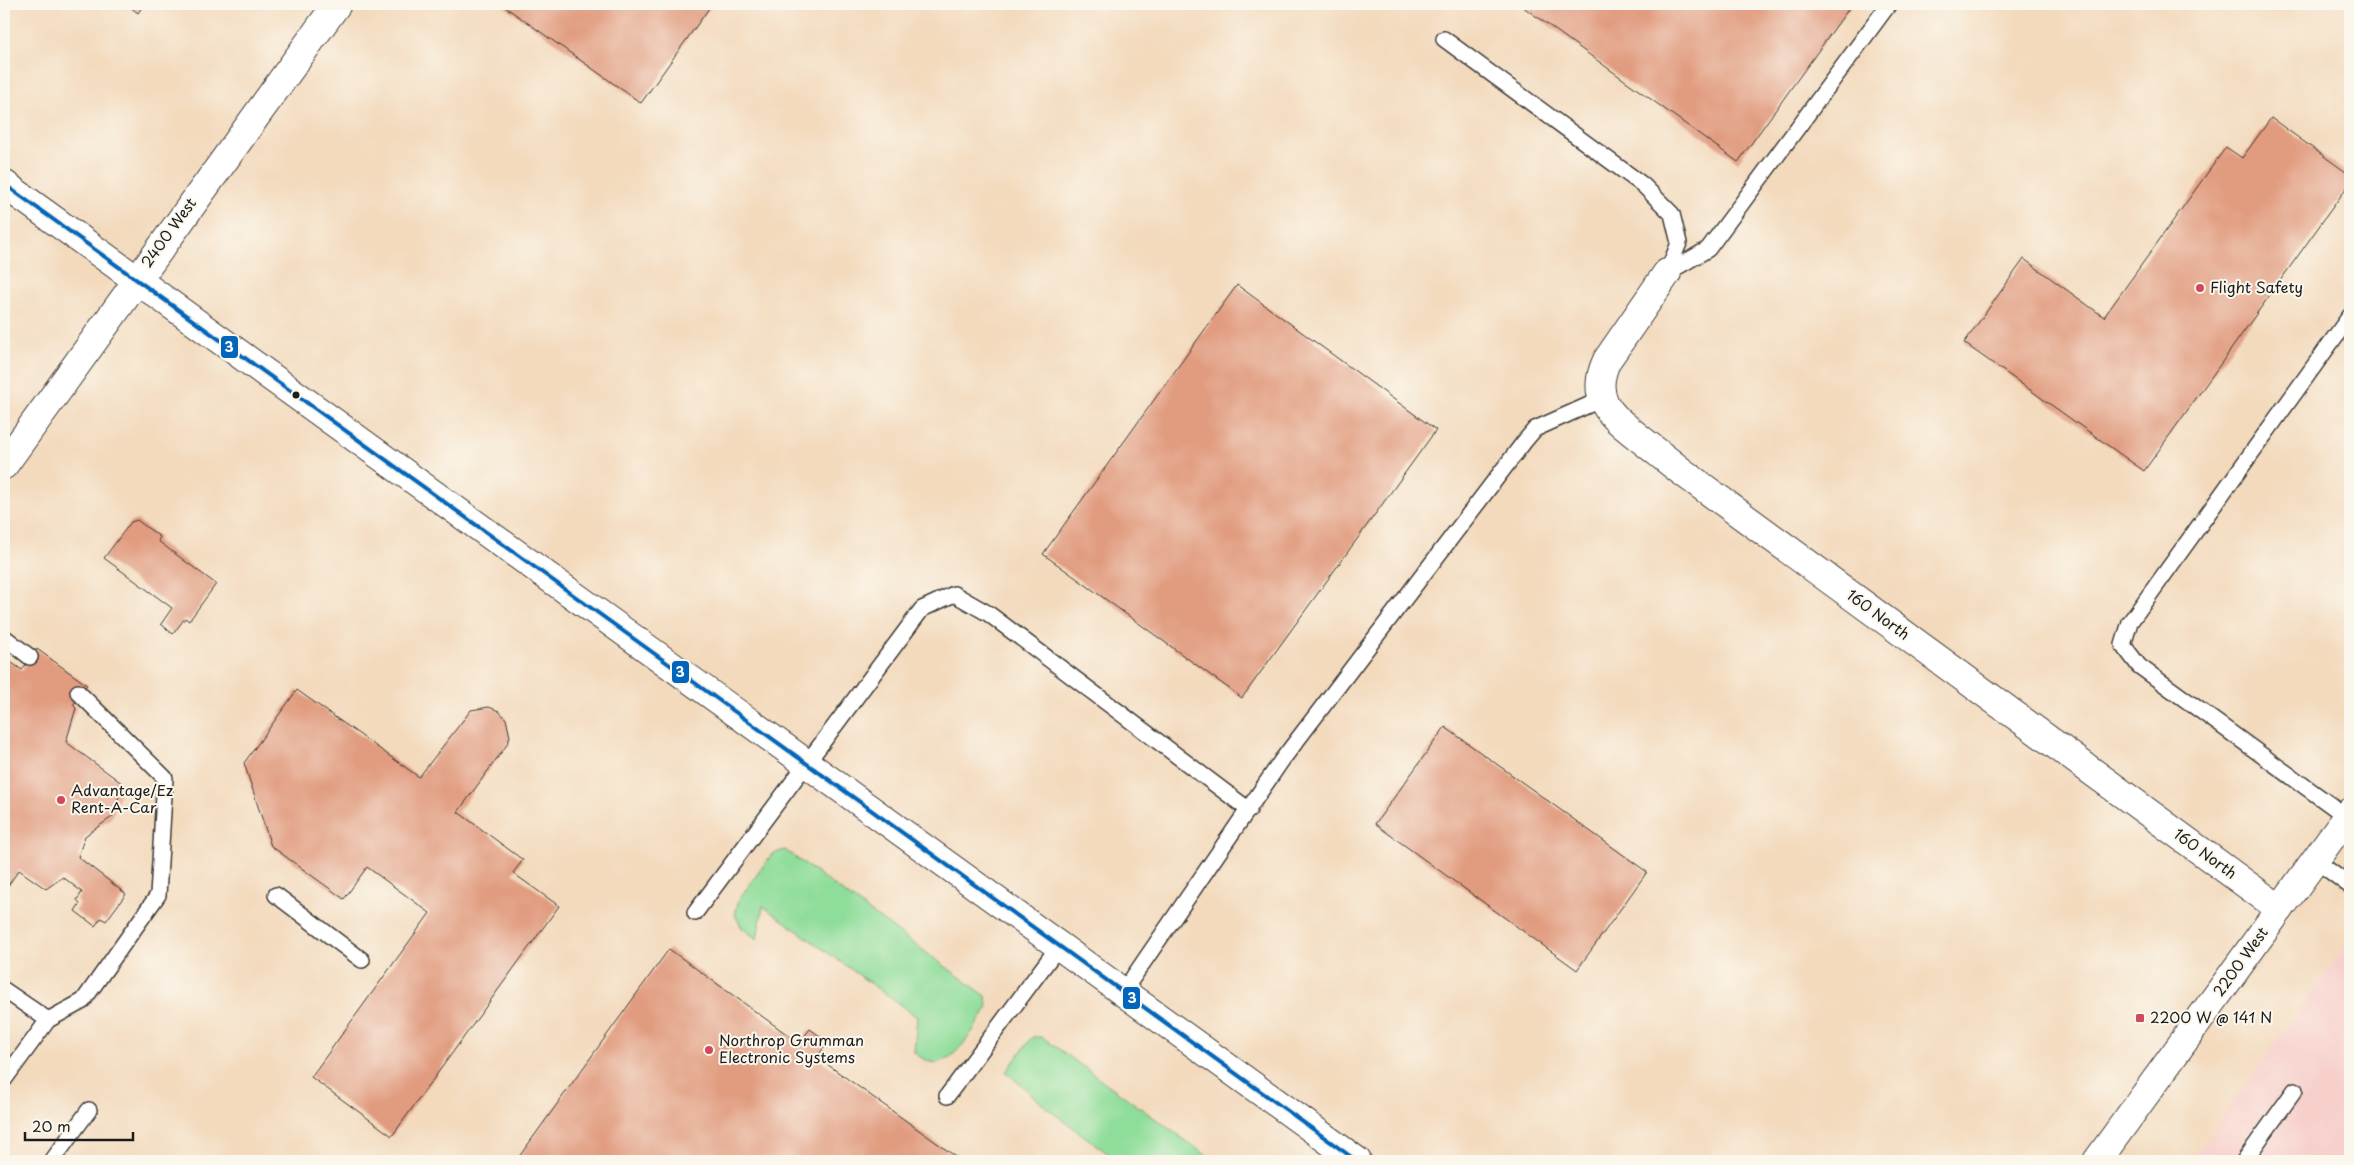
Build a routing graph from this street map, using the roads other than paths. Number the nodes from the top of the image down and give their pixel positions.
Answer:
1 (337, 4) edge
2 (1889, 4) edge
3 (1444, 39) dead end
4 (4, 184) edge
5 (1667, 274) junction
6 (135, 280) junction
7 (2350, 316) edge
8 (1602, 399) junction
9 (4, 464) edge
10 (4, 637) edge
11 (30, 657) dead end
12 (78, 692) dead end
13 (806, 764) junction
14 (1249, 810) junction
15 (2348, 815) edge
16 (2315, 860) junction
17 (2350, 886) edge
18 (276, 896) dead end
19 (2280, 909) junction
20 (695, 913) dead end
21 (1059, 946) junction
22 (362, 960) dead end
23 (4, 990) edge
24 (1123, 992) junction
25 (48, 1020) junction
26 (4, 1080) edge
27 (2295, 1090) dead end
28 (947, 1096) dead end
29 (89, 1110) dead end
30 (52, 1161) edge
31 (1357, 1161) edge
32 (2097, 1161) edge
33 (2244, 1161) edge

1 - 6 street, 2400 West
2 - 5 lane
3 - 5 lane
4 - 6 street
5 - 8 street
6 - 9 street, 2400 West
6 - 13 street
7 - 15 lane
8 - 14 lane
8 - 19 street, 160 North
10 - 11 lane
12 - 25 lane
13 - 14 lane
13 - 20 lane
13 - 21 street
14 - 24 lane
15 - 16 street, 2200 West
16 - 17 lane
16 - 19 street, 2200 West
18 - 22 lane
19 - 32 street, 2200 West
21 - 24 street
21 - 28 lane
23 - 25 lane
24 - 31 street
25 - 26 lane
27 - 33 lane
29 - 30 lane

